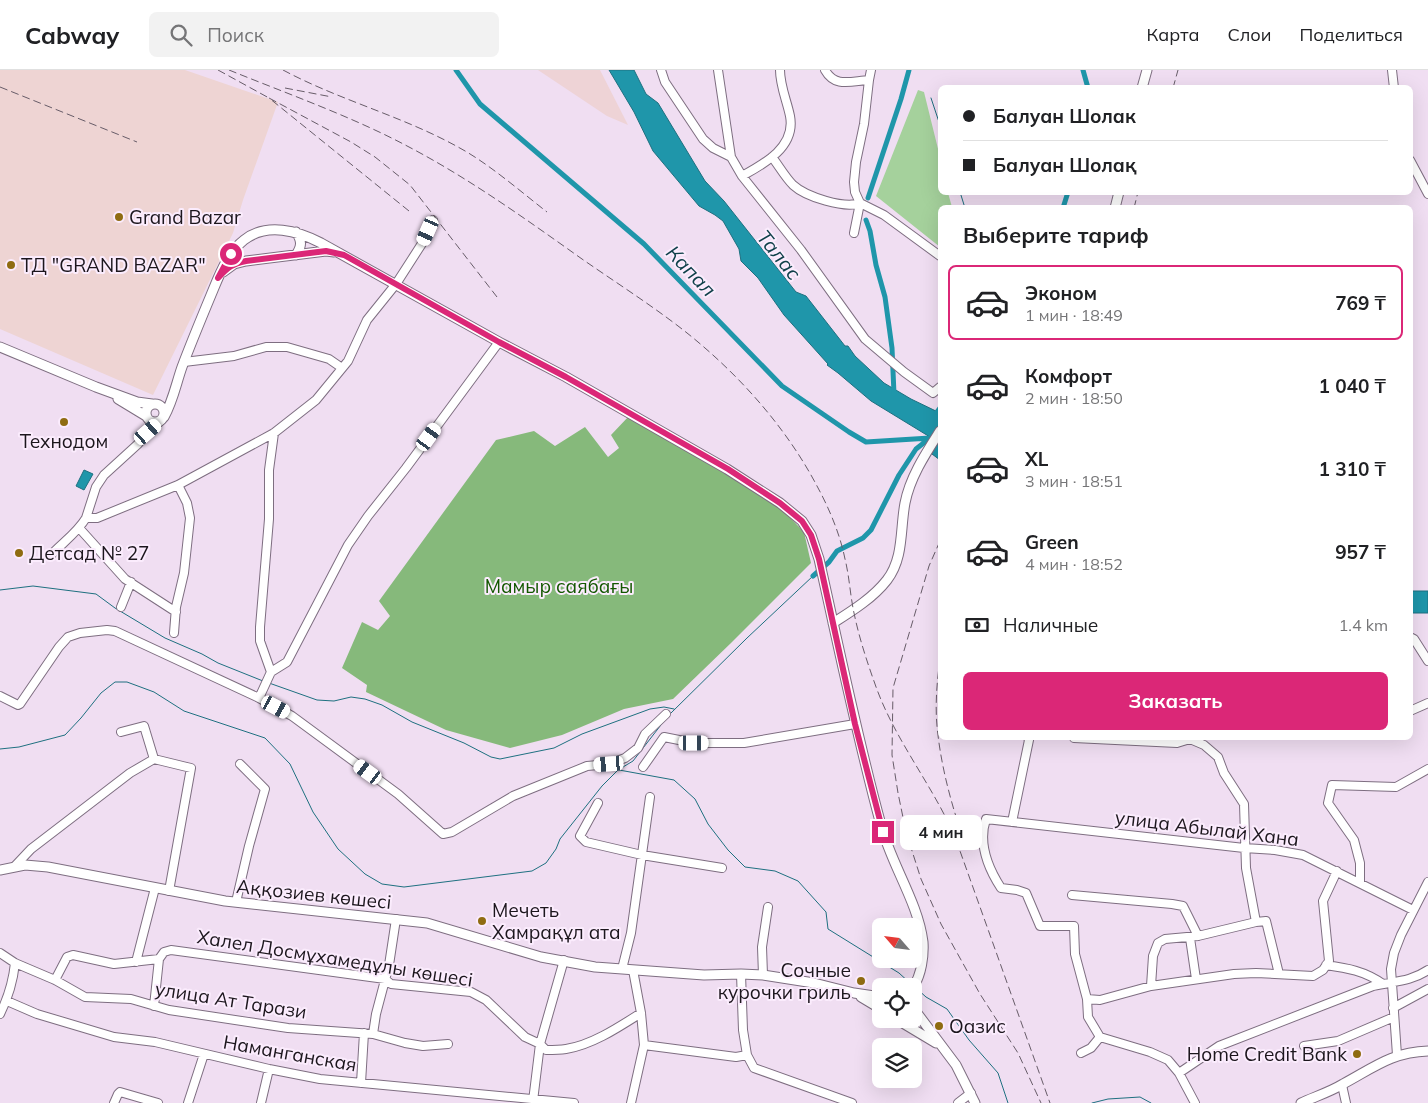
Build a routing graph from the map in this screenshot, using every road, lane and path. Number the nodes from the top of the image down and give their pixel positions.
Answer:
1 (661, 70) edge
2 (718, 70) edge
3 (780, 70) edge
4 (825, 70) edge
5 (871, 70) edge
6 (1147, 70) edge
7 (1392, 70) edge
8 (869, 80) junction
9 (1143, 85) edge
10 (1394, 85) edge
11 (731, 157) junction
12 (772, 157) junction
13 (1413, 166) edge
14 (742, 176) junction
15 (1428, 194) edge
16 (860, 204) junction
17 (433, 220) dead end
18 (296, 232) junction
19 (854, 233) dead end
20 (237, 247) junction
21 (296, 254) junction
22 (344, 255) junction
23 (938, 255) edge
24 (246, 261) junction
25 (218, 278) junction
26 (396, 284) junction
27 (499, 342) junction
28 (0, 348) edge
29 (184, 362) junction
30 (342, 368) junction
31 (179, 375) junction
32 (96, 387) junction
33 (938, 389) edge
34 (154, 404) junction
35 (147, 417) junction
36 (163, 418) junction
37 (148, 432) junction
38 (274, 433) junction
39 (938, 434) edge
40 (178, 485) junction
41 (86, 518) junction
42 (80, 529) junction
43 (50, 556) dead end
44 (131, 582) junction
45 (121, 607) dead end
46 (176, 612) junction
47 (833, 623) junction
48 (174, 633) dead end
49 (1413, 638) edge
50 (1428, 662) edge
51 (271, 672) junction
52 (0, 696) edge
53 (259, 698) junction
54 (1428, 703) edge
55 (1413, 710) edge
56 (666, 714) dead end
57 (855, 724) junction
58 (121, 732) dead end
59 (1030, 740) edge
60 (1115, 740) edge
61 (1185, 740) edge
62 (1194, 740) edge
63 (154, 759) junction
64 (240, 764) dead end
65 (643, 767) dead end
66 (1428, 769) edge
67 (650, 797) dead end
68 (598, 803) dead end
69 (1012, 822) junction
70 (1244, 848) junction
71 (642, 855) junction
72 (15, 866) junction
73 (722, 868) dead end
74 (0, 870) edge
75 (1336, 871) junction
76 (1428, 882) edge
77 (1360, 883) junction
78 (155, 888) junction
79 (169, 890) junction
80 (1072, 895) dead end
81 (236, 902) junction
82 (768, 907) dead end
83 (1413, 910) junction
84 (396, 919) junction
85 (1256, 922) junction
86 (1194, 937) junction
87 (0, 953) edge
88 (159, 959) junction
89 (564, 960) junction
90 (136, 962) junction
91 (15, 963) junction
92 (1324, 968) junction
93 (622, 969) junction
94 (633, 970) junction
95 (1428, 970) edge
96 (741, 974) junction
97 (1279, 974) junction
98 (763, 975) junction
99 (917, 978) edge
100 (385, 979) junction
101 (55, 980) junction
102 (1196, 980) junction
103 (1387, 982) junction
104 (1151, 986) junction
105 (1428, 988) edge
106 (854, 993) junction
107 (872, 996) edge
108 (1087, 999) junction
109 (7, 1001) junction
110 (872, 1004) edge
111 (154, 1006) junction
112 (1393, 1008) junction
113 (641, 1013) junction
114 (0, 1014) edge
115 (1394, 1017) junction
116 (922, 1020) edge
117 (910, 1028) edge
118 (364, 1033) junction
119 (373, 1034) junction
120 (1100, 1036) junction
121 (448, 1044) dead end
122 (540, 1044) junction
123 (644, 1045) junction
124 (1304, 1046) dead end
125 (942, 1048) junction
126 (1428, 1051) edge
127 (1080, 1053) dead end
128 (204, 1054) junction
129 (747, 1055) junction
130 (1397, 1055) junction
131 (269, 1069) junction
132 (1179, 1073) junction
133 (361, 1083) junction
134 (1342, 1085) junction
135 (971, 1093) junction
136 (533, 1100) edge
137 (114, 1103) edge
138 (154, 1103) edge
139 (188, 1103) edge
140 (260, 1103) edge
141 (574, 1103) edge
142 (631, 1103) edge
143 (852, 1103) edge
144 (958, 1103) edge
145 (975, 1103) edge
146 (1195, 1103) edge
147 (1300, 1103) edge
148 (1346, 1103) edge

1 - 11 street
2 - 11 street
3 - 12 street
4 - 8 street
5 - 8 street
6 - 9 main road
7 - 10 street
8 - 16 street
11 - 14 street
12 - 14 street
12 - 16 street
13 - 15 street
14 - 33 street
16 - 19 street
16 - 23 street
17 - 26 street
18 - 20 main road
18 - 21 main road
18 - 22 main road
20 - 24 main road
20 - 25 main road
21 - 22 main road
21 - 24 main road
22 - 26 main road
24 - 25 main road
25 - 29 main road
26 - 27 main road
26 - 30 street
27 - 47 main road
27 - 51 street
28 - 32 main road
29 - 30 street
29 - 31 main road
30 - 38 street
31 - 34 main road
31 - 36 main road
32 - 34 main road
32 - 35 main road
34 - 35 main road
34 - 36 main road
35 - 36 main road
35 - 37 street
36 - 37 street
37 - 41 street
38 - 40 street
38 - 51 street
39 - 47 main road
40 - 41 street
40 - 46 street
41 - 42 street
42 - 43 street
42 - 44 street
44 - 45 street
44 - 46 street
46 - 48 street
47 - 57 main road
49 - 50 street
51 - 53 street
52 - 53 street
53 - 56 street
54 - 55 street
57 - 65 street
57 - 99 main road
58 - 63 street
59 - 69 street
60 - 61 street
62 - 70 street
63 - 72 street
63 - 79 street
64 - 81 street
66 - 77 street
67 - 71 street
68 - 71 street
69 - 70 street, улица Абылай Хана
69 - 108 street, улица Абылай Хана
70 - 75 street, улица Абылай Хана
70 - 85 street
71 - 73 street
71 - 93 street
72 - 74 main road, Аққозиев көшесі
72 - 78 main road, Аққозиев көшесі
75 - 77 street, улица Абылай Хана
75 - 92 street
76 - 83 street
77 - 83 street, улица Абылай Хана
78 - 79 main road, Аққозиев көшесі
78 - 90 street
79 - 81 main road, Аққозиев көшесі
80 - 86 street
81 - 84 main road, Аққозиев көшесі
82 - 98 street
83 - 103 street
84 - 89 main road, Аққозиев көшесі
84 - 100 street
85 - 86 street
85 - 97 street
86 - 102 street
86 - 104 street
87 - 91 street, улица Ат Тарази
88 - 90 street, Халел Досмұхамедұлы көшесі
88 - 100 street, Халел Досмұхамедұлы көшесі
88 - 111 street
89 - 93 main road, Аққозиев көшесі
89 - 122 street
90 - 101 street, Халел Досмұхамедұлы көшесі
91 - 101 street, улица Ат Тарази
91 - 109 street
92 - 97 street
92 - 103 street
93 - 94 main road, Аққозиев көшесі
94 - 96 main road, Аққозиев көшесі
94 - 113 street
95 - 103 street
96 - 98 main road, Аққозиев көшесі
96 - 129 street
97 - 102 street
98 - 106 main road, Аққозиев көшесі
100 - 119 street
100 - 122 street, Халел Досмұхамедұлы көшесі
101 - 111 street, улица Ат Тарази
102 - 104 street
103 - 112 street
103 - 132 street
104 - 108 street
105 - 112 street
106 - 107 main road, Аққозиев көшесі
106 - 110 main road, Аққозиев көшесі
108 - 120 street
109 - 114 street
109 - 128 street, Наманганская
111 - 118 street, улица Ат Тарази
112 - 115 street
113 - 122 street, Халел Досмұхамедұлы көшесі
113 - 123 street
115 - 124 street
115 - 130 street
116 - 125 main road
117 - 125 main road
118 - 119 street, улица Ат Тарази
118 - 133 street
119 - 121 street, улица Ат Тарази
120 - 127 street
120 - 132 street
122 - 136 street
123 - 129 street
123 - 142 street
125 - 135 main road
126 - 130 main road
128 - 131 street, Наманганская
128 - 139 street
129 - 143 street
130 - 134 main road
131 - 133 street, Наманганская
131 - 140 street
132 - 146 street
133 - 136 street, Наманганская
134 - 147 main road
134 - 148 street
135 - 144 street
135 - 145 main road
136 - 141 street, Наманганская
137 - 138 street

